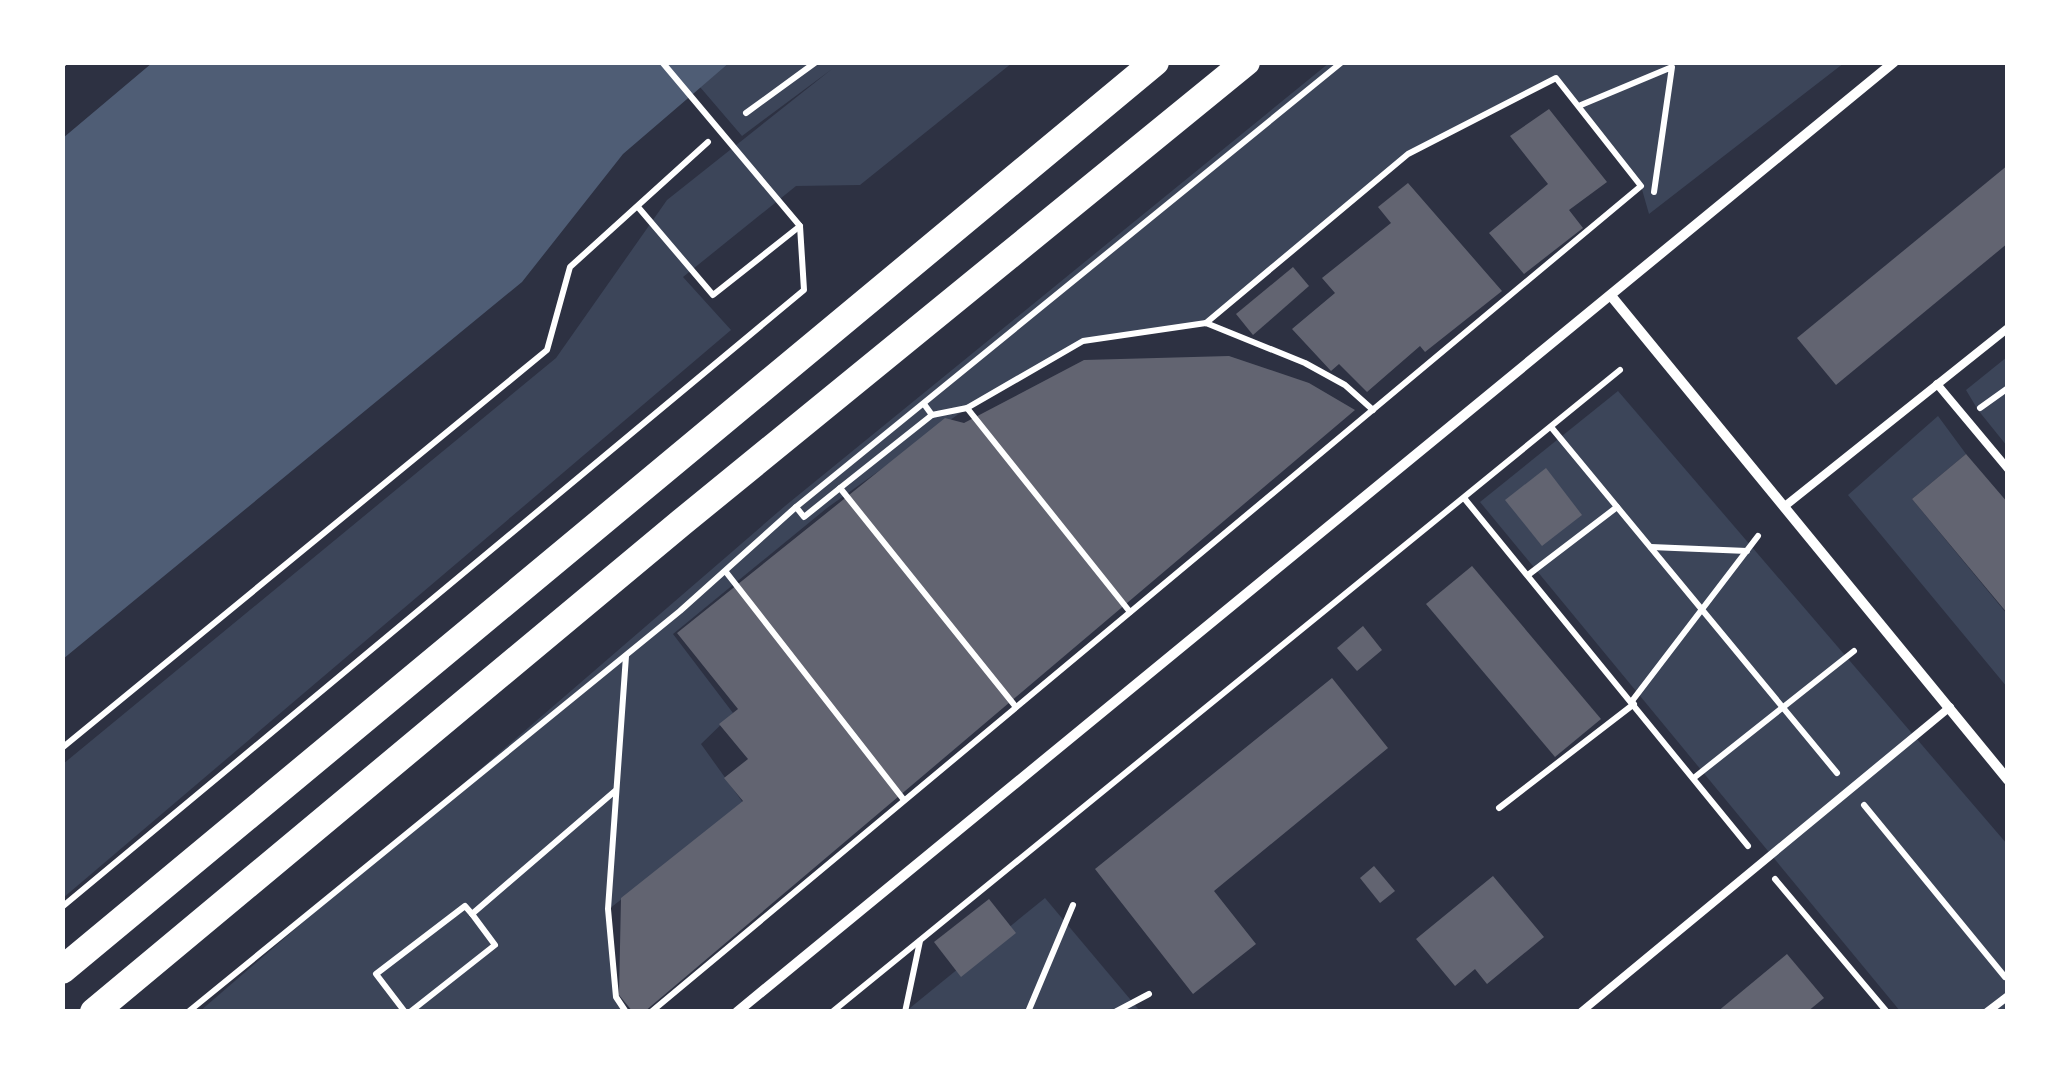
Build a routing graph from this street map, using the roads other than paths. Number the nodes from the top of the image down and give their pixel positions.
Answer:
1 (1156, 62) edge
2 (1246, 62) edge
3 (1894, 62) edge
4 (1612, 297) junction
5 (2008, 328) edge
6 (1937, 384) junction
7 (2008, 468) edge
8 (1785, 506) junction
9 (1950, 706) junction
10 (2008, 780) edge
11 (62, 970) edge
12 (2008, 996) edge
13 (94, 1012) edge
14 (737, 1012) edge
15 (1581, 1012) edge
16 (1986, 1012) edge

1 - 11 highway
2 - 13 highway
3 - 4 street
4 - 8 street
4 - 14 street
5 - 6 lane
6 - 7 lane
6 - 8 lane
8 - 9 street
9 - 10 street
9 - 15 lane
12 - 16 lane

